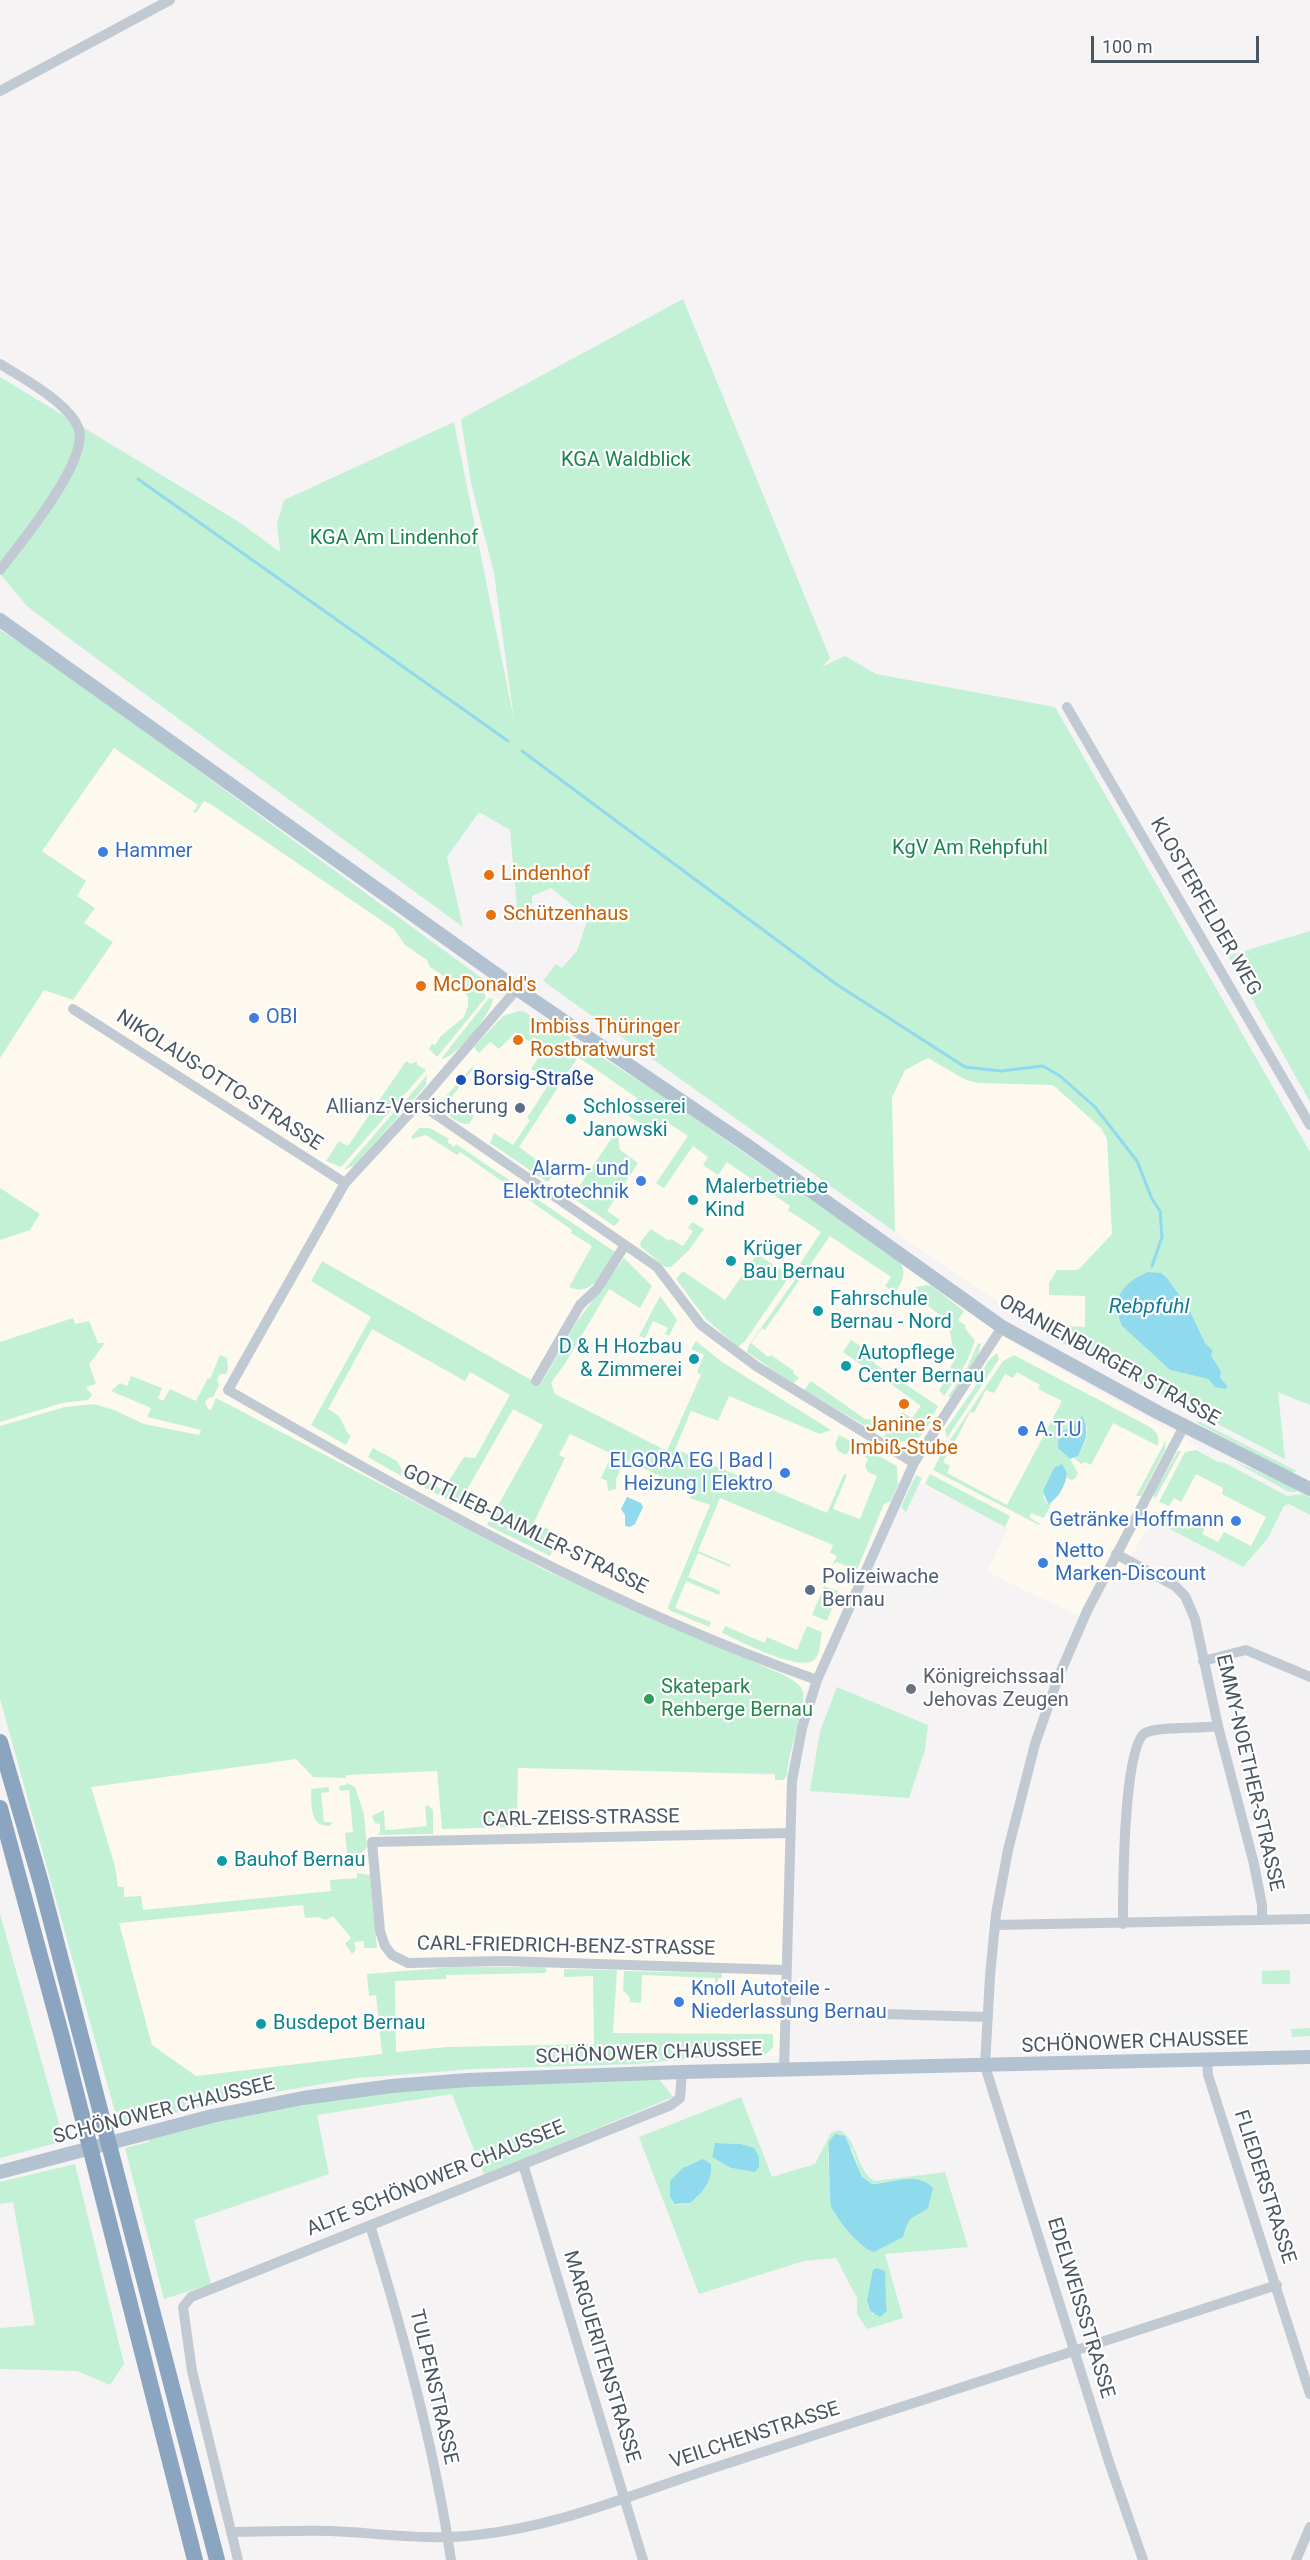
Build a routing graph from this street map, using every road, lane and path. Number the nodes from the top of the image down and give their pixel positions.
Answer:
1 (170, 0) edge
2 (0, 91) edge
3 (0, 364) edge
4 (0, 570) edge
5 (0, 620) edge
6 (1067, 707) dead end
7 (517, 989) junction
8 (73, 1009) dead end
9 (419, 1103) junction
10 (1310, 1125) edge
11 (345, 1183) junction
12 (625, 1245) junction
13 (1002, 1327) junction
14 (536, 1381) dead end
15 (1184, 1426) junction
16 (914, 1463) junction
17 (1310, 1489) edge
18 (1116, 1554) junction
19 (1203, 1661) junction
20 (1310, 1677) edge
21 (817, 1680) junction
22 (1218, 1726) junction
23 (0, 1742) edge
24 (0, 1808) edge
25 (790, 1833) junction
26 (372, 1842) joint
27 (1262, 1919) junction
28 (1310, 1919) edge
29 (1123, 1924) junction
30 (995, 1925) junction
31 (786, 1970) junction
32 (884, 2014) dead end
33 (988, 2017) junction
34 (1310, 2057) edge
35 (1207, 2060) junction
36 (986, 2067) junction
37 (784, 2070) junction
38 (682, 2072) junction
39 (523, 2164) junction
40 (0, 2172) edge
41 (370, 2225) junction
42 (1277, 2285) junction
43 (1075, 2351) junction
44 (1310, 2394) edge
45 (625, 2498) junction
46 (1310, 2527) edge
47 (231, 2532) junction
48 (448, 2537) junction
49 (195, 2560) edge
50 (217, 2560) edge
51 (238, 2560) edge
52 (451, 2560) edge
53 (643, 2560) edge
54 (1143, 2560) edge
55 (1296, 2560) edge

1 - 2 street
3 - 4 street
5 - 7 main road, ORANIENBURGER STRASSE
6 - 10 street, KLOSTERFELDER WEG
7 - 9 street
7 - 13 main road, ORANIENBURGER STRASSE
8 - 11 street, NIKOLAUS-OTTO-STRASSE
9 - 11 street
9 - 12 street
11 - 21 street, GOTTLIEB-DAIMLER-STRASSE
12 - 14 street
12 - 16 street
13 - 15 main road, ORANIENBURGER STRASSE
13 - 16 street
15 - 17 main road, ORANIENBURGER STRASSE
15 - 18 street, EDELWEISSSTRASSE
16 - 21 street
18 - 19 street, EMMY-NOETHER-STRASSE
18 - 30 street, EDELWEISSSTRASSE
19 - 20 street
19 - 22 street, EMMY-NOETHER-STRASSE
21 - 25 street
22 - 27 street, EMMY-NOETHER-STRASSE
22 - 29 street
23 - 50 highway
24 - 49 highway
25 - 26 street, CARL-ZEISS-STRASSE
25 - 31 street
26 - 31 street, CARL-FRIEDRICH-BENZ-STRASSE
27 - 28 street
27 - 29 street, EMMY-NOETHER-STRASSE
29 - 30 street, EMMY-NOETHER-STRASSE
30 - 33 street, EDELWEISSSTRASSE
31 - 37 street
32 - 33 street
33 - 36 street, EDELWEISSSTRASSE
34 - 35 main road, SCHÖNOWER CHAUSSEE
35 - 36 main road, SCHÖNOWER CHAUSSEE
35 - 42 street, FLIEDERSTRASSE
36 - 37 main road, SCHÖNOWER CHAUSSEE
36 - 43 street, EDELWEISSSTRASSE
37 - 38 main road, SCHÖNOWER CHAUSSEE
38 - 39 street, ALTE SCHÖNOWER CHAUSSEE
38 - 40 main road, SCHÖNOWER CHAUSSEE
39 - 41 street, ALTE SCHÖNOWER CHAUSSEE
39 - 45 street, MARGUERITENSTRASSE
41 - 47 street, ALTE SCHÖNOWER CHAUSSEE
41 - 48 street, TULPENSTRASSE
42 - 43 street, VEILCHENSTRASSE
42 - 44 street, FLIEDERSTRASSE
43 - 45 street, VEILCHENSTRASSE
43 - 54 street, EDELWEISSSTRASSE
45 - 48 street, VEILCHENSTRASSE
45 - 53 street, MARGUERITENSTRASSE
46 - 55 street
47 - 48 street, VEILCHENSTRASSE
47 - 51 street
48 - 52 street, TULPENSTRASSE

